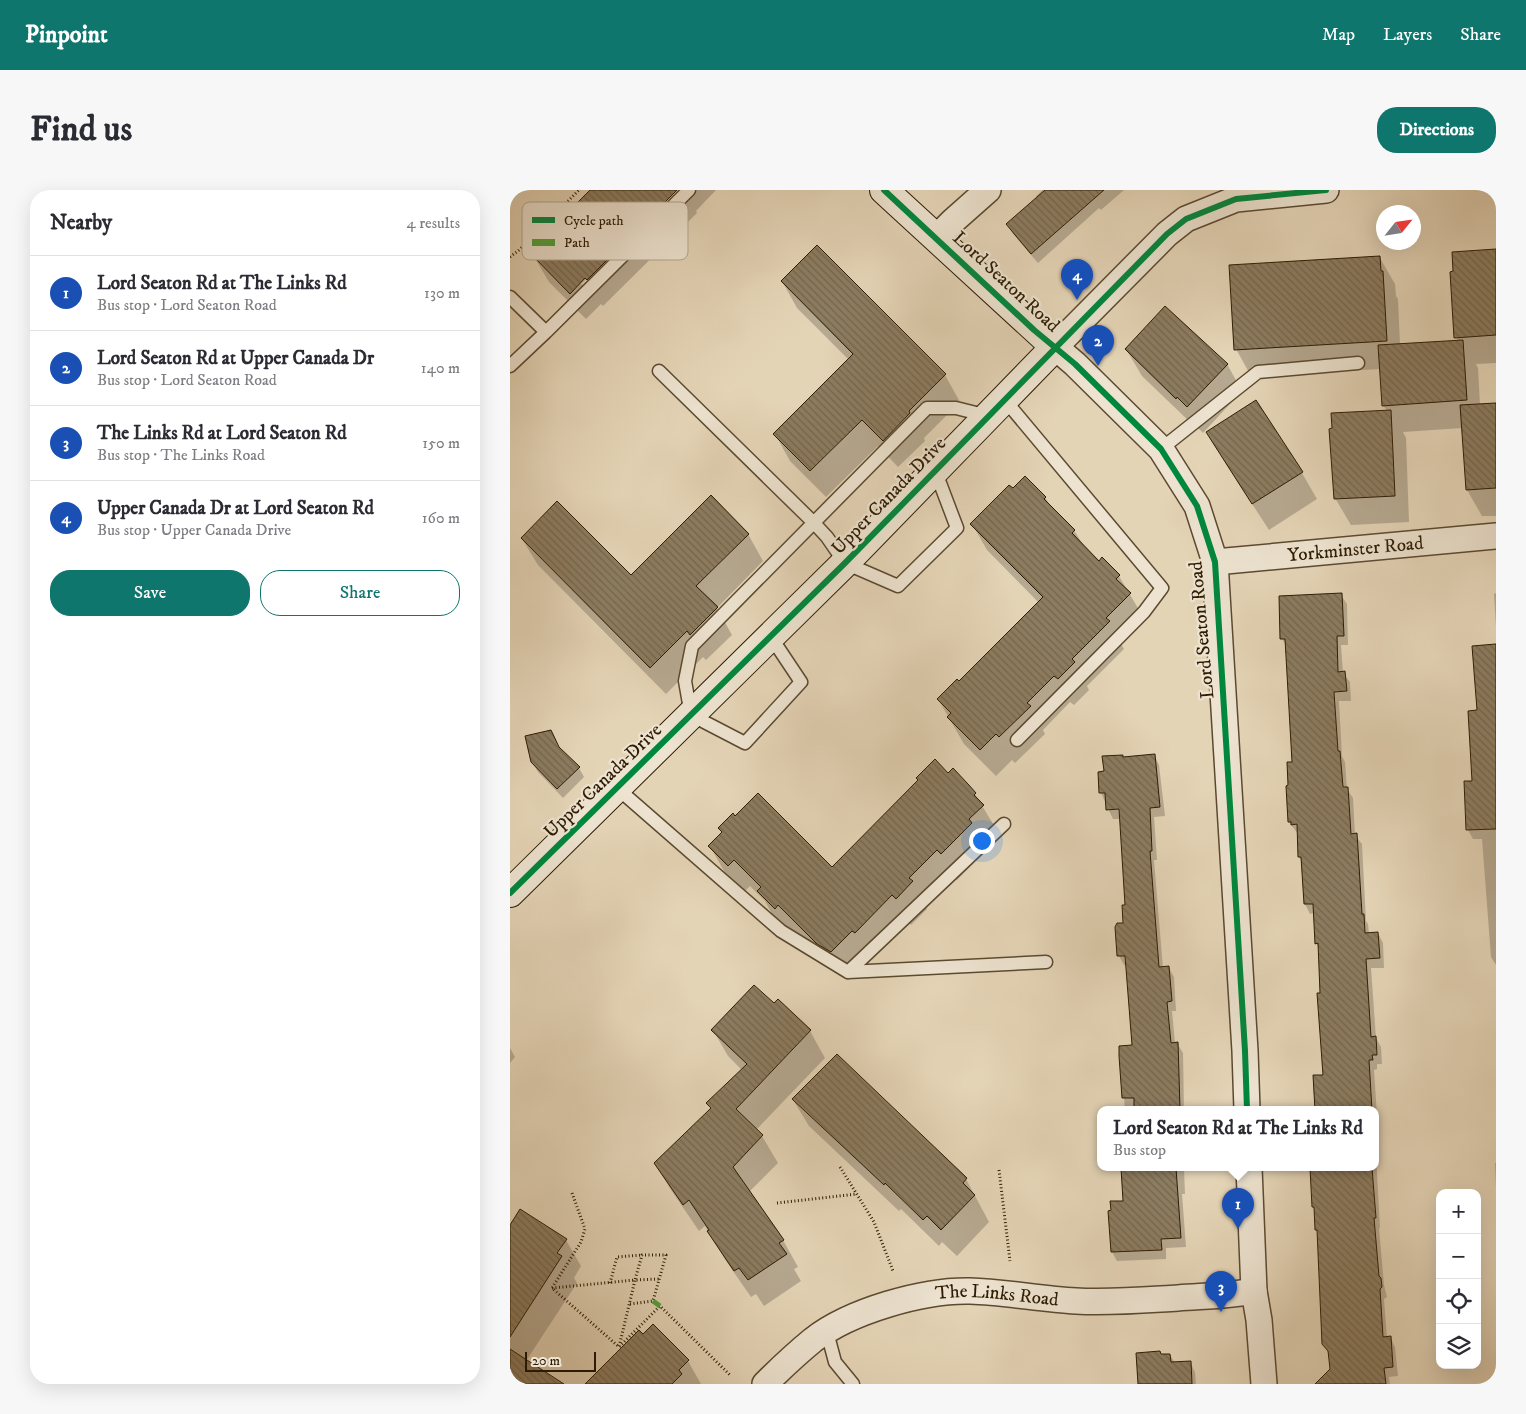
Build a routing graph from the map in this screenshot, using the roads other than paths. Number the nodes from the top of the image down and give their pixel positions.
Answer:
1 (689, 190) edge
2 (884, 190) edge
3 (988, 190) edge
4 (1326, 190) edge
5 (677, 202) edge
6 (936, 238) junction
7 (619, 260) edge
8 (510, 297) edge
9 (546, 332) junction
10 (1055, 347) junction
11 (1358, 363) dead end
12 (510, 366) edge
13 (659, 371) dead end
14 (996, 407) junction
15 (1161, 449) junction
16 (935, 470) junction
17 (814, 523) junction
18 (1496, 536) edge
19 (1215, 562) junction
20 (845, 563) junction
21 (771, 637) junction
22 (691, 715) junction
23 (1017, 740) dead end
24 (616, 788) junction
25 (1004, 824) dead end
26 (510, 892) edge
27 (1046, 962) dead end
28 (848, 972) junction
29 (1247, 1106) edge
30 (1249, 1171) edge
31 (1254, 1291) junction
32 (827, 1332) junction
33 (765, 1384) edge
34 (853, 1384) edge
35 (1264, 1384) edge

1 - 5 lane
2 - 6 street, Lord Seaton Road
3 - 6 street
4 - 10 street, Upper Canada Drive
6 - 10 street, Lord Seaton Road
7 - 9 lane
8 - 9 lane
9 - 12 lane
10 - 14 street, Upper Canada Drive
10 - 15 street, Lord Seaton Road
11 - 15 lane
13 - 17 lane
14 - 16 street, Upper Canada Drive
14 - 17 lane
14 - 23 lane
15 - 19 street, Lord Seaton Road
16 - 20 street, Upper Canada Drive
16 - 20 lane
17 - 20 lane
17 - 22 lane
18 - 19 street, Yorkminster Road
19 - 29 street, Lord Seaton Road
20 - 21 street, Upper Canada Drive
21 - 22 street, Upper Canada Drive
21 - 22 lane
22 - 24 street, Upper Canada Drive
24 - 26 street, Upper Canada Drive
24 - 28 lane
25 - 28 lane
27 - 28 lane
30 - 31 street
31 - 32 street, The Links Road
31 - 35 street
32 - 33 street, The Links Road
32 - 34 lane

